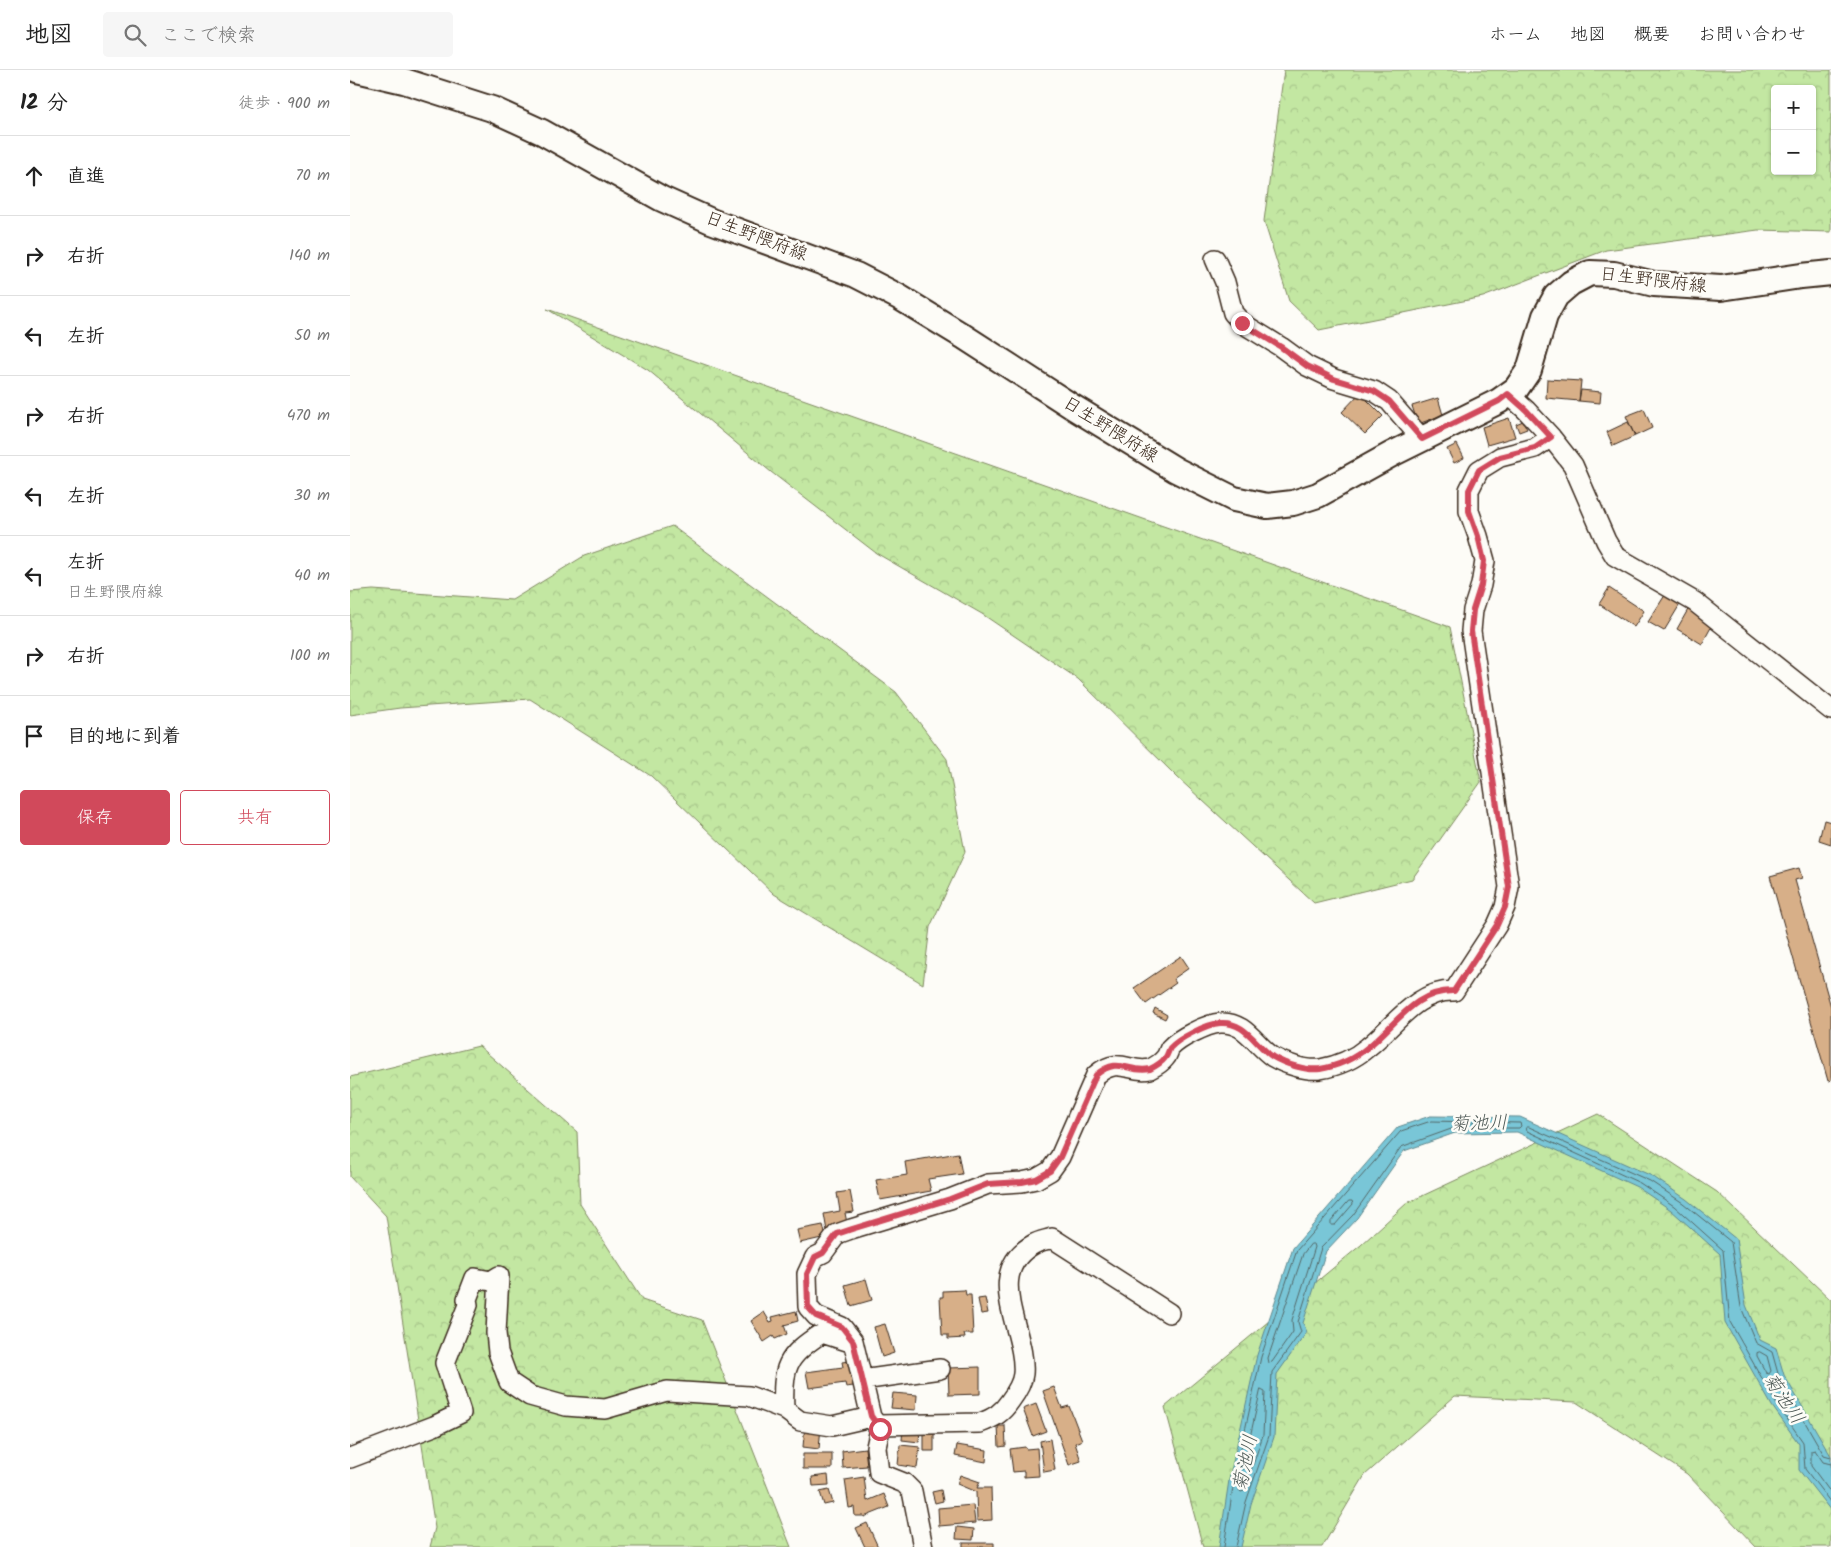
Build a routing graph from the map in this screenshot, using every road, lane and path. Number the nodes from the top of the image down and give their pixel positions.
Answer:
1 (356, 70) edge
2 (1215, 258) dead end
3 (1831, 273) edge
4 (1508, 394) junction
5 (1551, 437) junction
6 (1422, 439) junction
7 (1831, 710) edge
8 (1169, 1313) dead end
9 (854, 1344) junction
10 (940, 1369) dead end
11 (862, 1380) junction
12 (784, 1409) junction
13 (874, 1421) junction
14 (350, 1458) edge
15 (923, 1547) edge

1 - 6 main road, 日生野隈府線
2 - 6 street
3 - 4 main road, 日生野隈府線
4 - 5 street
4 - 6 main road, 日生野隈府線
5 - 7 street
5 - 9 street
8 - 13 street
9 - 11 street
9 - 12 street
10 - 11 street
11 - 13 street
12 - 13 street
12 - 14 street
13 - 15 street

